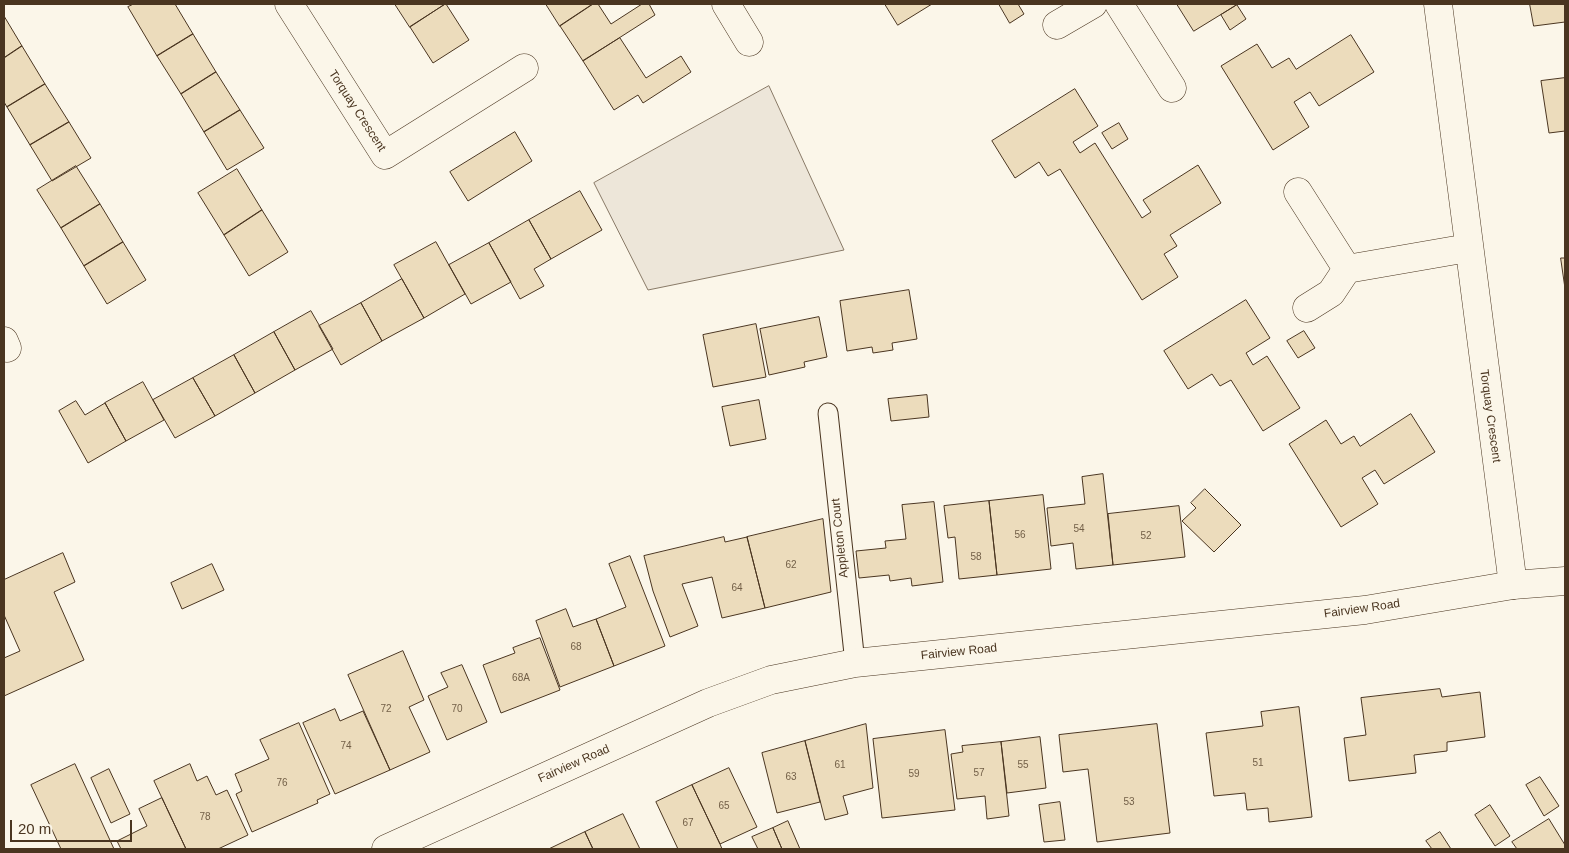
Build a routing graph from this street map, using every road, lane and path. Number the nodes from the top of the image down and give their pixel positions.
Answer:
1 (289, 4) edge
2 (726, 4) edge
3 (1092, 4) edge
4 (1119, 4) edge
5 (1438, 4) edge
6 (1057, 26) dead end
7 (749, 42) dead end
8 (524, 68) dead end
9 (1172, 88) dead end
10 (1298, 192) dead end
11 (1468, 248) junction
12 (1347, 269) junction
13 (1307, 308) dead end
14 (828, 413) dead end
15 (1565, 581) edge
16 (1513, 585) junction
17 (855, 663) junction
18 (386, 849) edge

1 - 8 street, Torquay Crescent
2 - 7 street
3 - 6 street
4 - 9 street
5 - 11 street, Torquay Crescent
10 - 12 street
11 - 12 street
11 - 16 street, Torquay Crescent
12 - 13 street
14 - 17 lane, Appleton Court
15 - 16 street, Fairview Road
16 - 17 street, Fairview Road
17 - 18 street, Fairview Road

